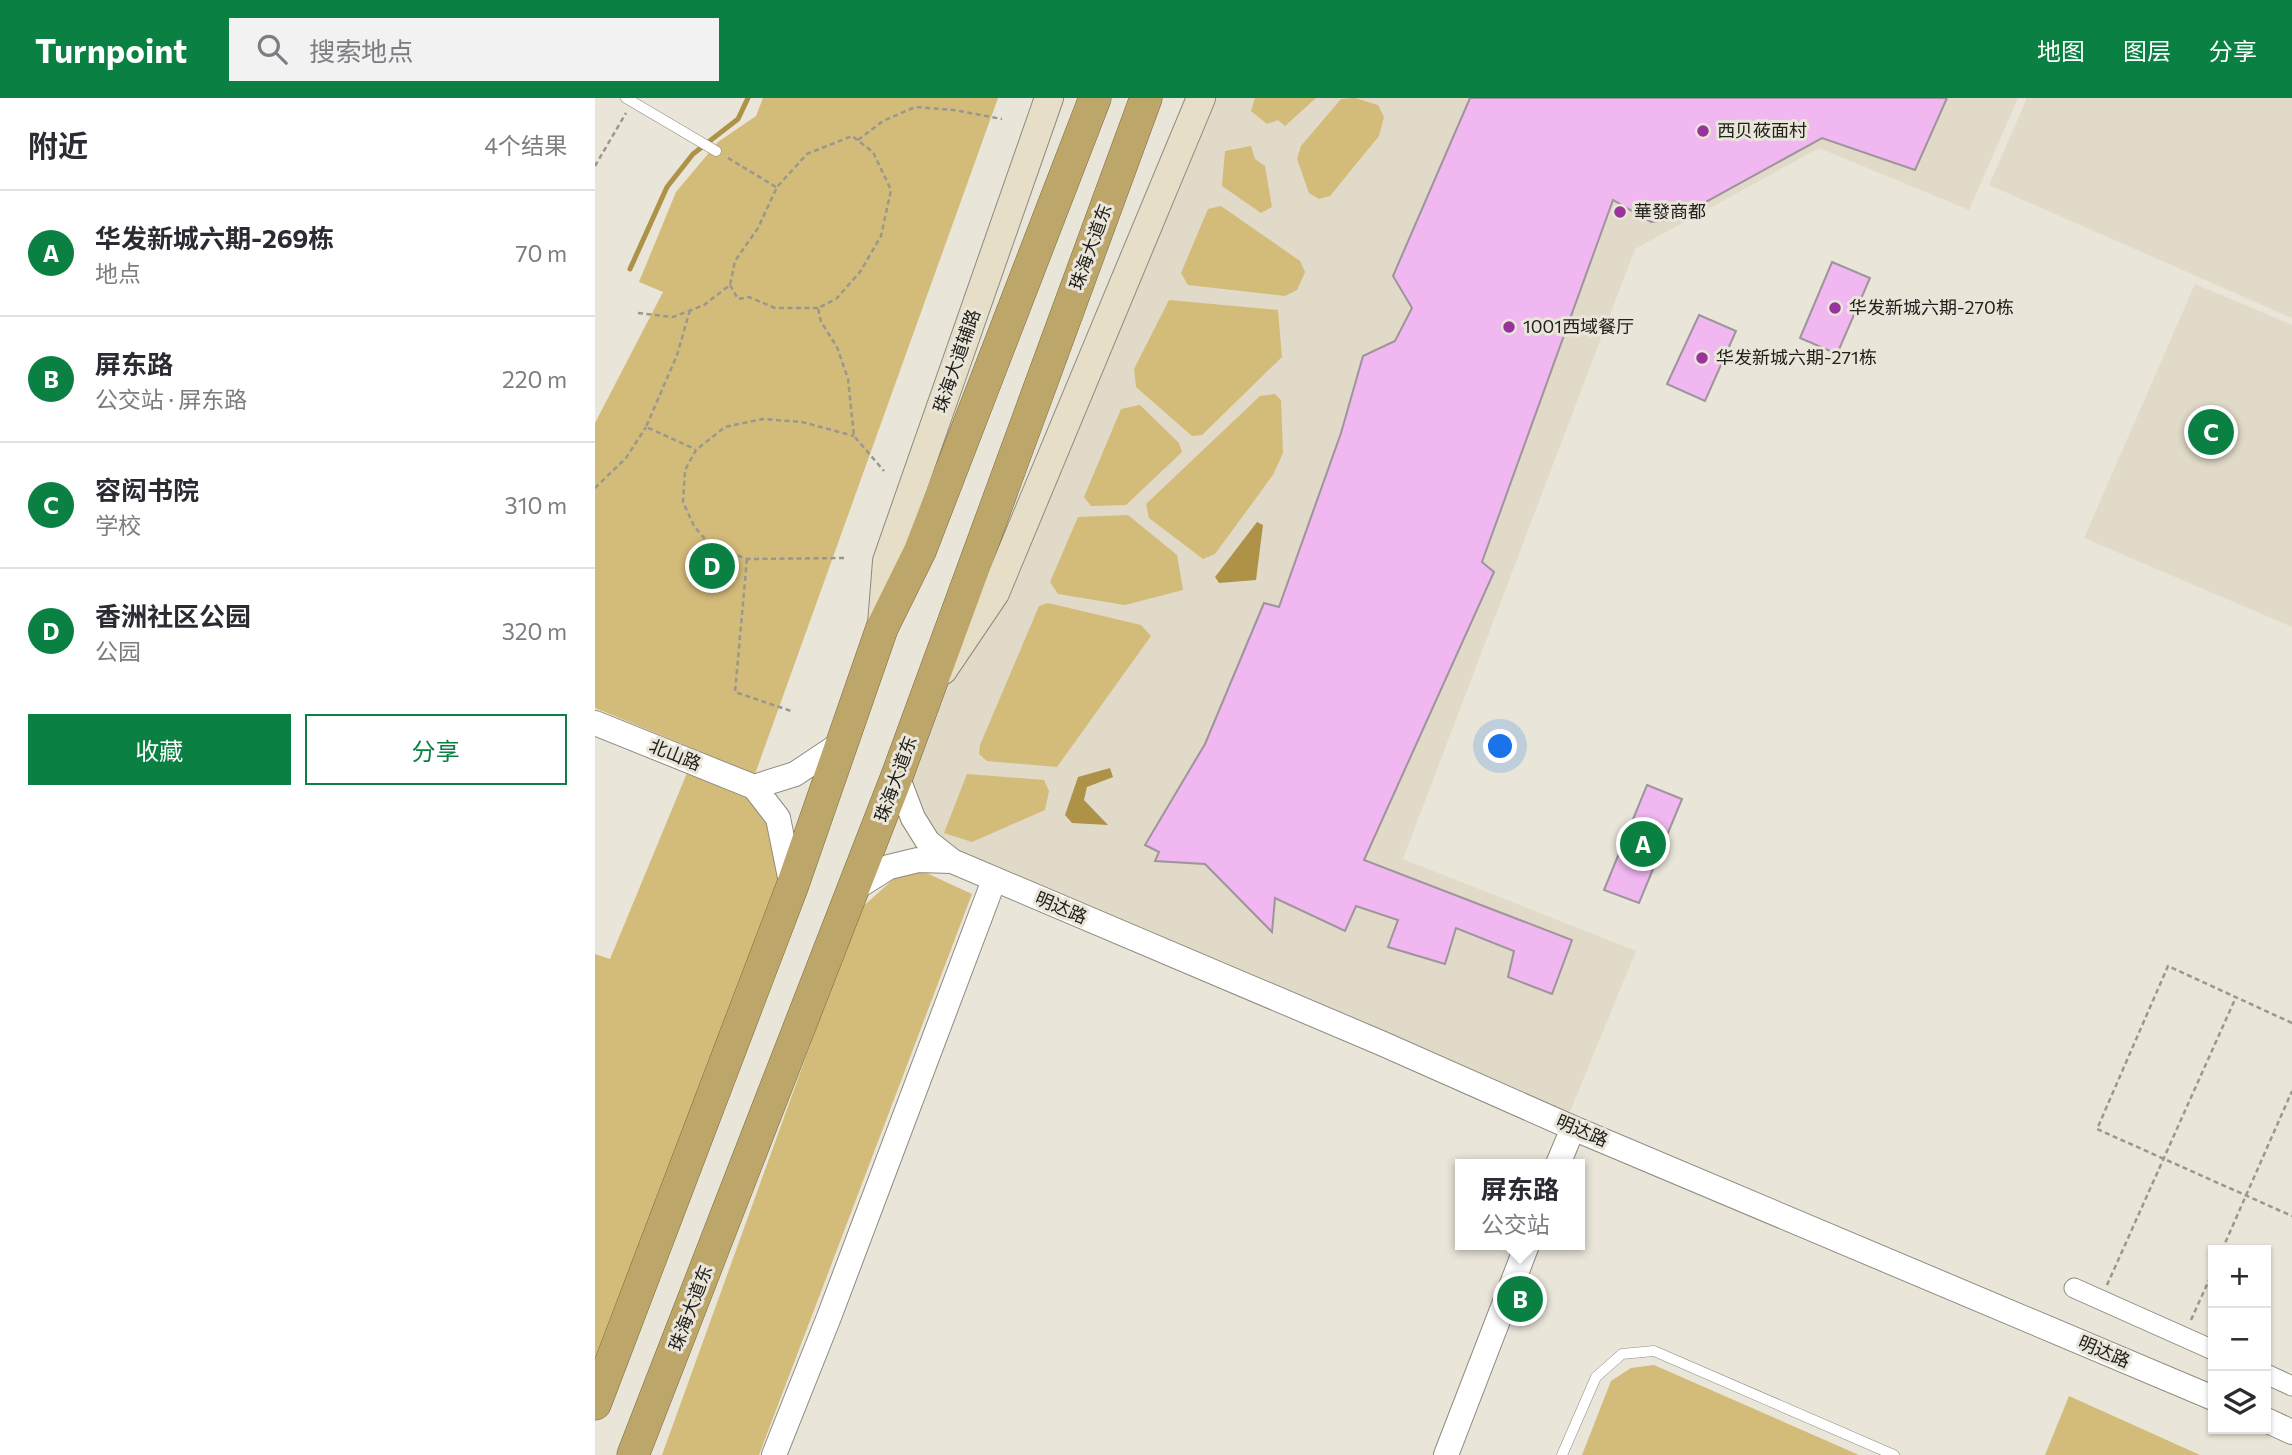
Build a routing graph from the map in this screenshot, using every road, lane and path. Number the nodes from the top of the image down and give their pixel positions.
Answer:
1 (1049, 98) edge
2 (1095, 98) edge
3 (1146, 98) edge
4 (1201, 98) edge
5 (629, 100) edge
6 (1002, 119) dead end
7 (858, 141) junction
8 (713, 150) joint
9 (595, 166) edge
10 (777, 187) junction
11 (730, 285) junction
12 (818, 308) junction
13 (690, 310) junction
14 (638, 313) dead end
15 (646, 427) junction
16 (854, 436) junction
17 (696, 450) junction
18 (884, 471) dead end
19 (595, 488) edge
20 (844, 558) dead end
21 (747, 559) junction
22 (882, 628) junction
23 (929, 690) junction
24 (791, 711) dead end
25 (595, 723) edge
26 (843, 742) junction
27 (897, 776) junction
28 (754, 787) junction
29 (953, 861) junction
30 (994, 880) junction
31 (792, 887) junction
32 (855, 889) junction
33 (2236, 997) junction
34 (2292, 1023) edge
35 (2292, 1091) edge
36 (1573, 1128) junction
37 (2164, 1158) junction
38 (1561, 1159) edge
39 (2246, 1195) junction
40 (2292, 1216) edge
41 (2224, 1245) edge
42 (1525, 1250) edge
43 (2074, 1288) dead end
44 (2101, 1300) junction
45 (2208, 1348) edge
46 (2271, 1376) edge
47 (2292, 1386) edge
48 (2208, 1396) edge
49 (595, 1404) edge
50 (2271, 1422) edge
51 (2292, 1432) edge
52 (633, 1455) edge
53 (774, 1455) edge
54 (1446, 1455) edge
55 (1562, 1455) edge
56 (1895, 1455) edge

1 - 22 main road, 珠海大道辅路
2 - 22 highway
3 - 23 highway, 珠海大道东
4 - 23 main road
5 - 8 lane
5 - 9 path
6 - 7 path
7 - 10 path
7 - 12 path
8 - 10 path
10 - 11 path
11 - 12 path
11 - 13 path
12 - 16 path
13 - 14 path
13 - 15 path
15 - 17 path
15 - 19 path
16 - 17 path
16 - 18 path
17 - 21 path
20 - 21 path
21 - 24 path
22 - 26 highway
23 - 27 highway, 珠海大道东
25 - 28 street, 北山路
26 - 28 street
26 - 31 highway
27 - 29 street, 明达路
27 - 32 highway, 珠海大道东
28 - 31 street
29 - 30 street, 明达路
29 - 32 street, 明达路
30 - 36 street, 明达路
30 - 53 street
31 - 49 highway
32 - 52 highway, 珠海大道东
33 - 34 path
33 - 37 path
33 - 37 path
35 - 39 path
36 - 38 street
36 - 48 street, 明达路
37 - 39 path
37 - 44 path
39 - 40 path
39 - 41 path
42 - 54 street
43 - 44 street
44 - 45 street
46 - 47 street
50 - 51 street
55 - 56 lane

